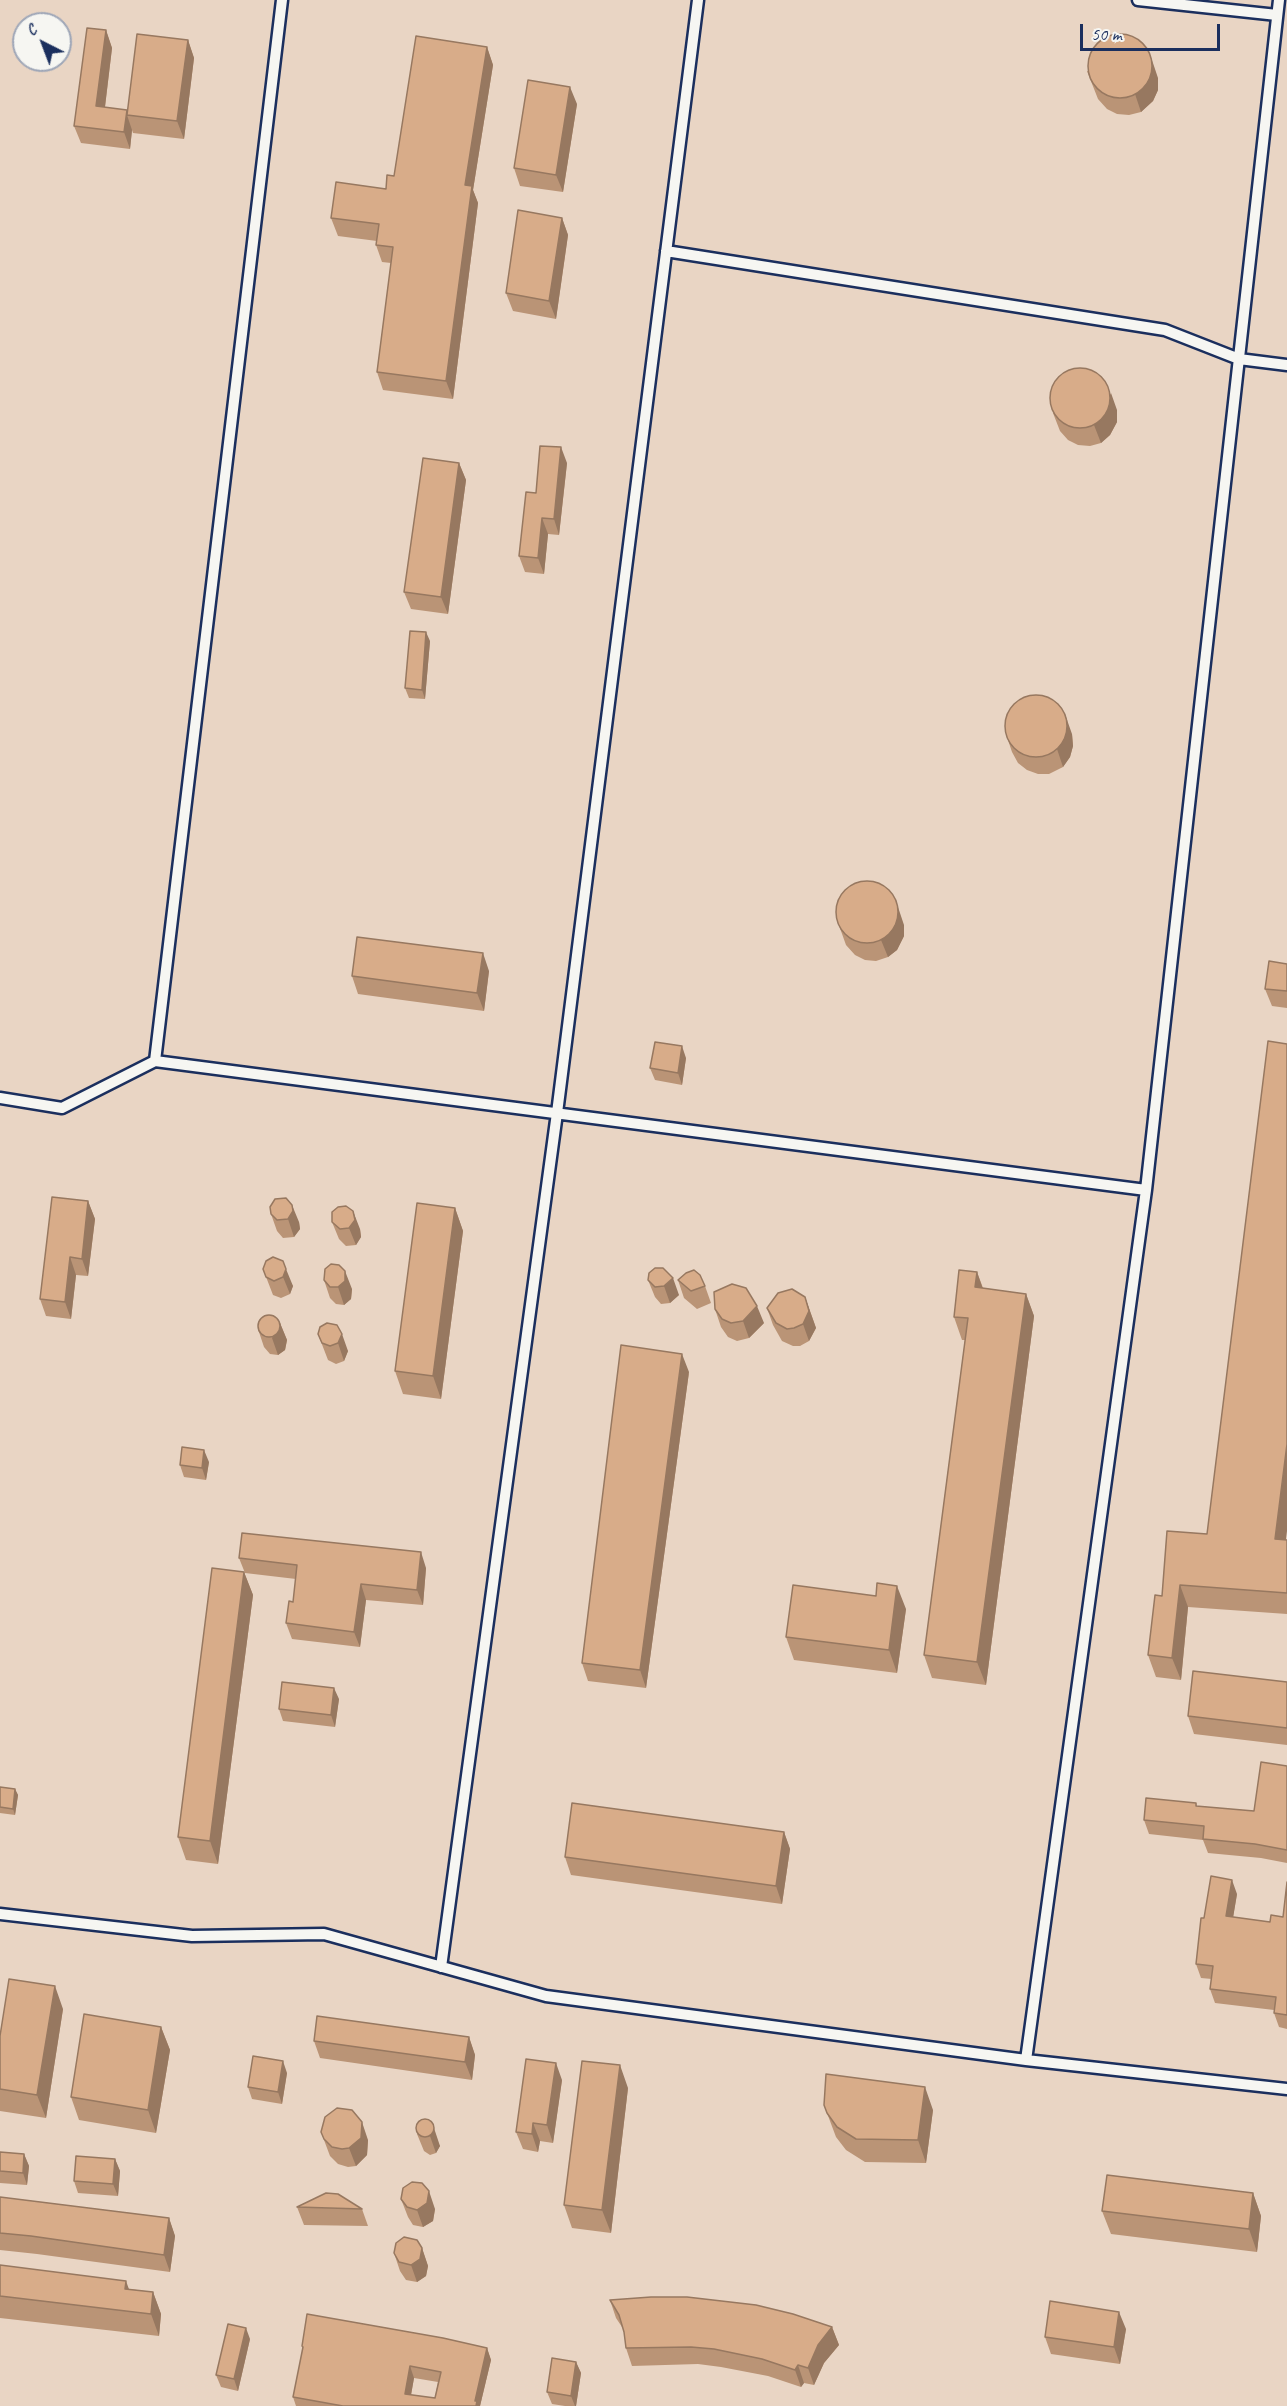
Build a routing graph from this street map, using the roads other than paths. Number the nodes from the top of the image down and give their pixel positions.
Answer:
1 (282, 0) edge
2 (698, 0) edge
3 (1138, 0) edge
4 (1279, 0) edge
5 (1277, 15) junction
6 (666, 252) junction
7 (1239, 359) junction
8 (1287, 365) edge
9 (155, 1061) junction
10 (0, 1098) edge
11 (557, 1113) junction
12 (1146, 1190) junction
13 (0, 1914) edge
14 (441, 1966) junction
15 (1026, 2060) junction
16 (1287, 2090) edge

1 - 9 lane
2 - 6 lane
3 - 5 lane
4 - 5 lane
5 - 7 lane
6 - 7 lane
6 - 11 lane
7 - 8 lane
7 - 12 lane
9 - 10 lane
9 - 11 lane
11 - 12 lane
11 - 14 lane
12 - 15 lane
13 - 14 lane
14 - 15 lane
15 - 16 lane

